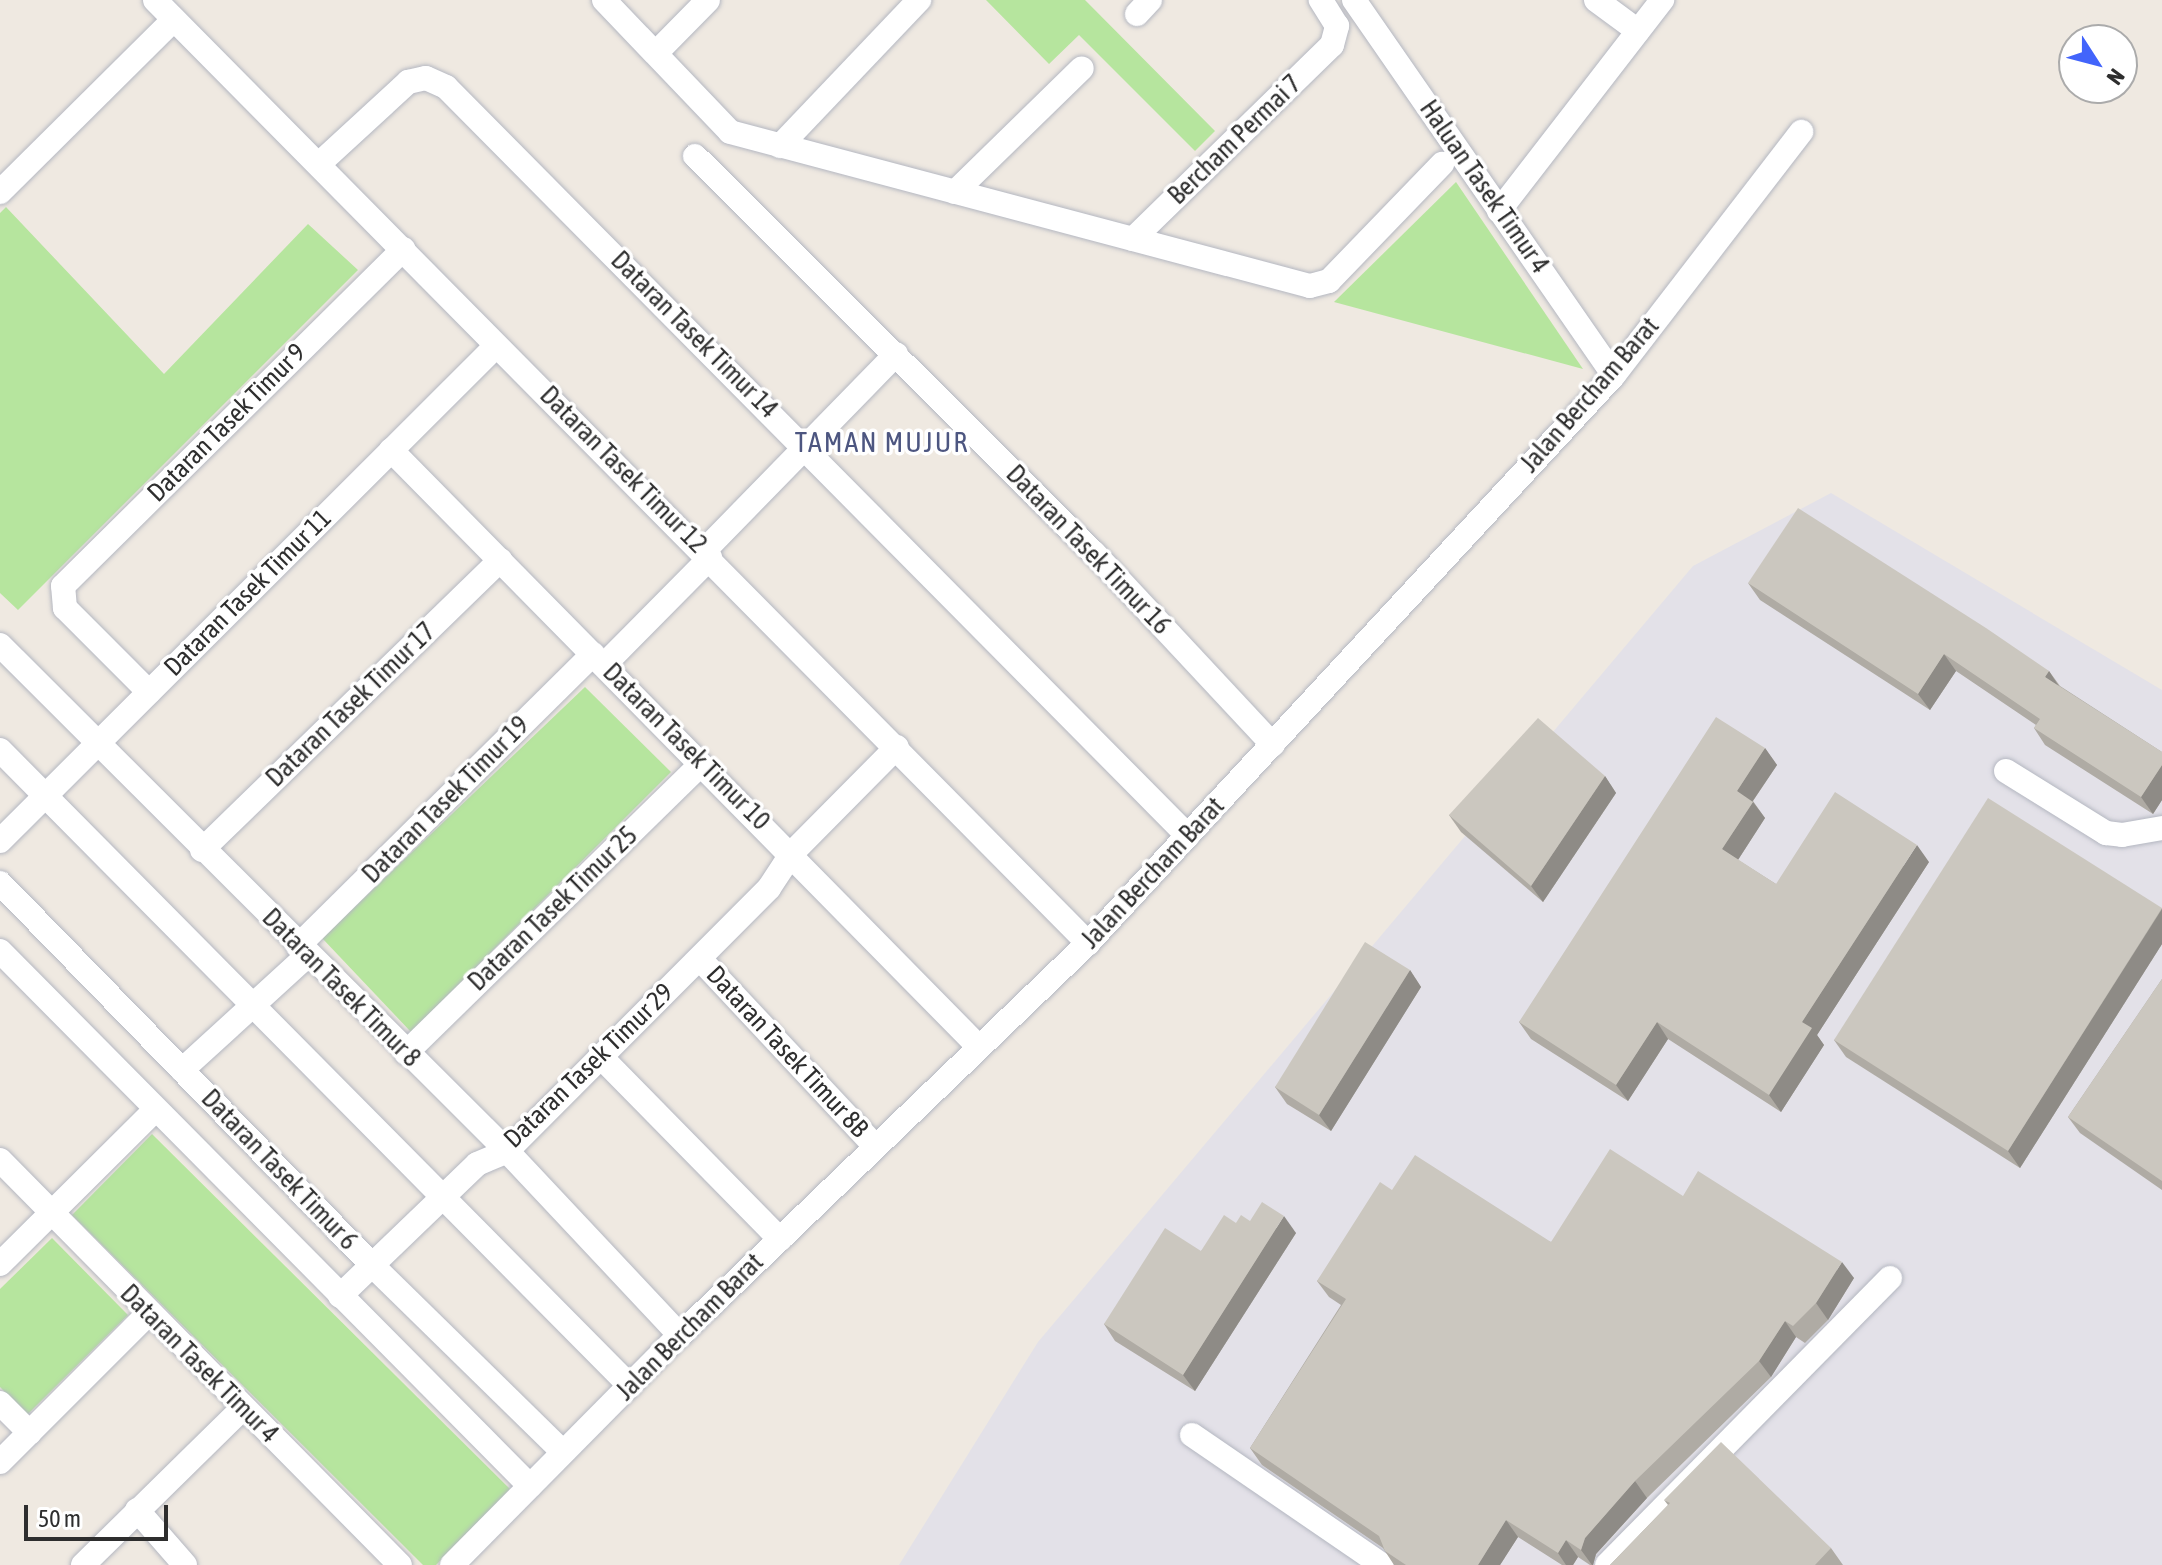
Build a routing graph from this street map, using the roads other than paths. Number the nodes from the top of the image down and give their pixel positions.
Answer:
1 (155, 0) edge
2 (604, 0) edge
3 (708, 0) edge
4 (919, 0) edge
5 (1321, 0) edge
6 (1354, 0) edge
7 (1596, 0) edge
8 (1662, 0) edge
9 (174, 19) junction
10 (1638, 31) junction
11 (656, 53) junction
12 (1082, 68) dead end
13 (1801, 132) dead end
14 (780, 146) junction
15 (695, 156) dead end
16 (320, 163) junction
17 (1442, 164) dead end
18 (0, 192) edge
19 (955, 192) junction
20 (1499, 211) junction
21 (1133, 239) junction
22 (403, 249) junction
23 (496, 346) junction
24 (896, 354) junction
25 (1614, 375) junction
26 (807, 447) junction
27 (391, 450) junction
28 (707, 555) junction
29 (500, 560) junction
30 (0, 645) edge
31 (599, 660) junction
32 (149, 692) junction
33 (97, 744) junction
34 (1273, 745) junction
35 (897, 747) junction
36 (0, 750) edge
37 (700, 765) junction
38 (2006, 771) dead end
39 (46, 795) junction
40 (2162, 828) edge
41 (1188, 836) junction
42 (0, 841) edge
43 (202, 850) junction
44 (792, 853) junction
45 (0, 883) edge
46 (1088, 943) junction
47 (303, 950) junction
48 (0, 951) edge
49 (700, 959) junction
50 (253, 1005) junction
51 (979, 1047) junction
52 (406, 1053) junction
53 (600, 1056) junction
54 (182, 1070) junction
55 (154, 1111) junction
56 (875, 1146) junction
57 (507, 1151) junction
58 (0, 1160) edge
59 (444, 1197) junction
60 (51, 1213) junction
61 (780, 1239) junction
62 (0, 1264) edge
63 (372, 1265) junction
64 (1890, 1278) dead end
65 (340, 1296) junction
66 (149, 1313) junction
67 (680, 1335) junction
68 (630, 1386) junction
69 (0, 1403) edge
70 (242, 1409) junction
71 (30, 1433) junction
72 (1192, 1435) dead end
73 (563, 1452) junction
74 (0, 1462) edge
75 (530, 1486) junction
76 (137, 1510) junction
77 (183, 1564) edge
78 (83, 1565) edge
79 (400, 1565) edge
80 (452, 1565) edge
81 (1382, 1565) edge
82 (1607, 1565) edge

1 - 9 street, Dataran Tasek Timur 12
2 - 11 street
3 - 11 street
4 - 14 street
5 - 21 street, Bercham Permai 7
6 - 20 street, Haluan Tasek Timur 4
7 - 10 street
8 - 10 street
9 - 16 street, Dataran Tasek Timur 12
9 - 18 street
10 - 20 street
11 - 14 street
12 - 19 street
13 - 25 street, Jalan Bercham Barat
14 - 19 street
15 - 24 street, Dataran Tasek Timur 16
16 - 22 street, Dataran Tasek Timur 12
16 - 26 street, Dataran Tasek Timur 14
17 - 21 street
19 - 21 street
20 - 25 street, Haluan Tasek Timur 4
22 - 23 street, Dataran Tasek Timur 12
22 - 32 street, Dataran Tasek Timur 9
23 - 27 street, Dataran Tasek Timur 11
23 - 28 street, Dataran Tasek Timur 12
24 - 26 street, Dataran Tasek Timur 19
24 - 34 street, Dataran Tasek Timur 16
25 - 34 street, Jalan Bercham Barat
26 - 28 street, Dataran Tasek Timur 19
26 - 41 street, Dataran Tasek Timur 14
27 - 29 street, Dataran Tasek Timur 10
27 - 32 street, Dataran Tasek Timur 11
28 - 31 street, Dataran Tasek Timur 19
28 - 35 street, Dataran Tasek Timur 12
29 - 31 street, Dataran Tasek Timur 10
29 - 43 street, Dataran Tasek Timur 17
30 - 33 street, Dataran Tasek Timur 8
31 - 37 street, Dataran Tasek Timur 10
31 - 47 street, Dataran Tasek Timur 19
32 - 33 street, Dataran Tasek Timur 11
33 - 39 street, Dataran Tasek Timur 11
33 - 43 street, Dataran Tasek Timur 8
34 - 41 street, Jalan Bercham Barat
35 - 44 street, Dataran Tasek Timur 29
35 - 46 street, Dataran Tasek Timur 12
36 - 39 street
37 - 44 street, Dataran Tasek Timur 10
37 - 52 street, Dataran Tasek Timur 25
38 - 40 street
39 - 42 street, Dataran Tasek Timur 11
39 - 50 street
41 - 46 street, Jalan Bercham Barat
43 - 47 street, Dataran Tasek Timur 8
44 - 49 street, Dataran Tasek Timur 29
44 - 51 street, Dataran Tasek Timur 10
45 - 54 street, Dataran Tasek Timur 6
46 - 51 street, Jalan Bercham Barat
47 - 50 street, Dataran Tasek Timur 19
47 - 52 street, Dataran Tasek Timur 8
48 - 55 street, Dataran Tasek Timur 6
49 - 53 street, Dataran Tasek Timur 29
49 - 56 street, Dataran Tasek Timur 8B
50 - 54 street, Dataran Tasek Timur 19
50 - 59 street
51 - 56 street, Jalan Bercham Barat
52 - 57 street, Dataran Tasek Timur 8
53 - 57 street, Dataran Tasek Timur 29
53 - 61 street
54 - 63 street, Dataran Tasek Timur 6
55 - 60 street
55 - 65 street, Dataran Tasek Timur 6
56 - 61 street, Jalan Bercham Barat
57 - 59 street, Dataran Tasek Timur 29
57 - 67 street, Dataran Tasek Timur 8
58 - 60 street, Dataran Tasek Timur 4
59 - 63 street, Dataran Tasek Timur 29
59 - 68 street
60 - 62 street
60 - 66 street, Dataran Tasek Timur 4
61 - 67 street, Jalan Bercham Barat
63 - 65 street, Dataran Tasek Timur 29
63 - 73 street, Dataran Tasek Timur 6
64 - 82 street
65 - 75 street, Dataran Tasek Timur 6
66 - 70 street, Dataran Tasek Timur 4
66 - 71 street
67 - 68 street, Jalan Bercham Barat
68 - 73 street, Jalan Bercham Barat
69 - 71 street
70 - 76 street
70 - 79 street, Dataran Tasek Timur 4
71 - 74 street
72 - 81 street
73 - 75 street, Jalan Bercham Barat
75 - 80 street, Jalan Bercham Barat
76 - 77 street
76 - 78 street

